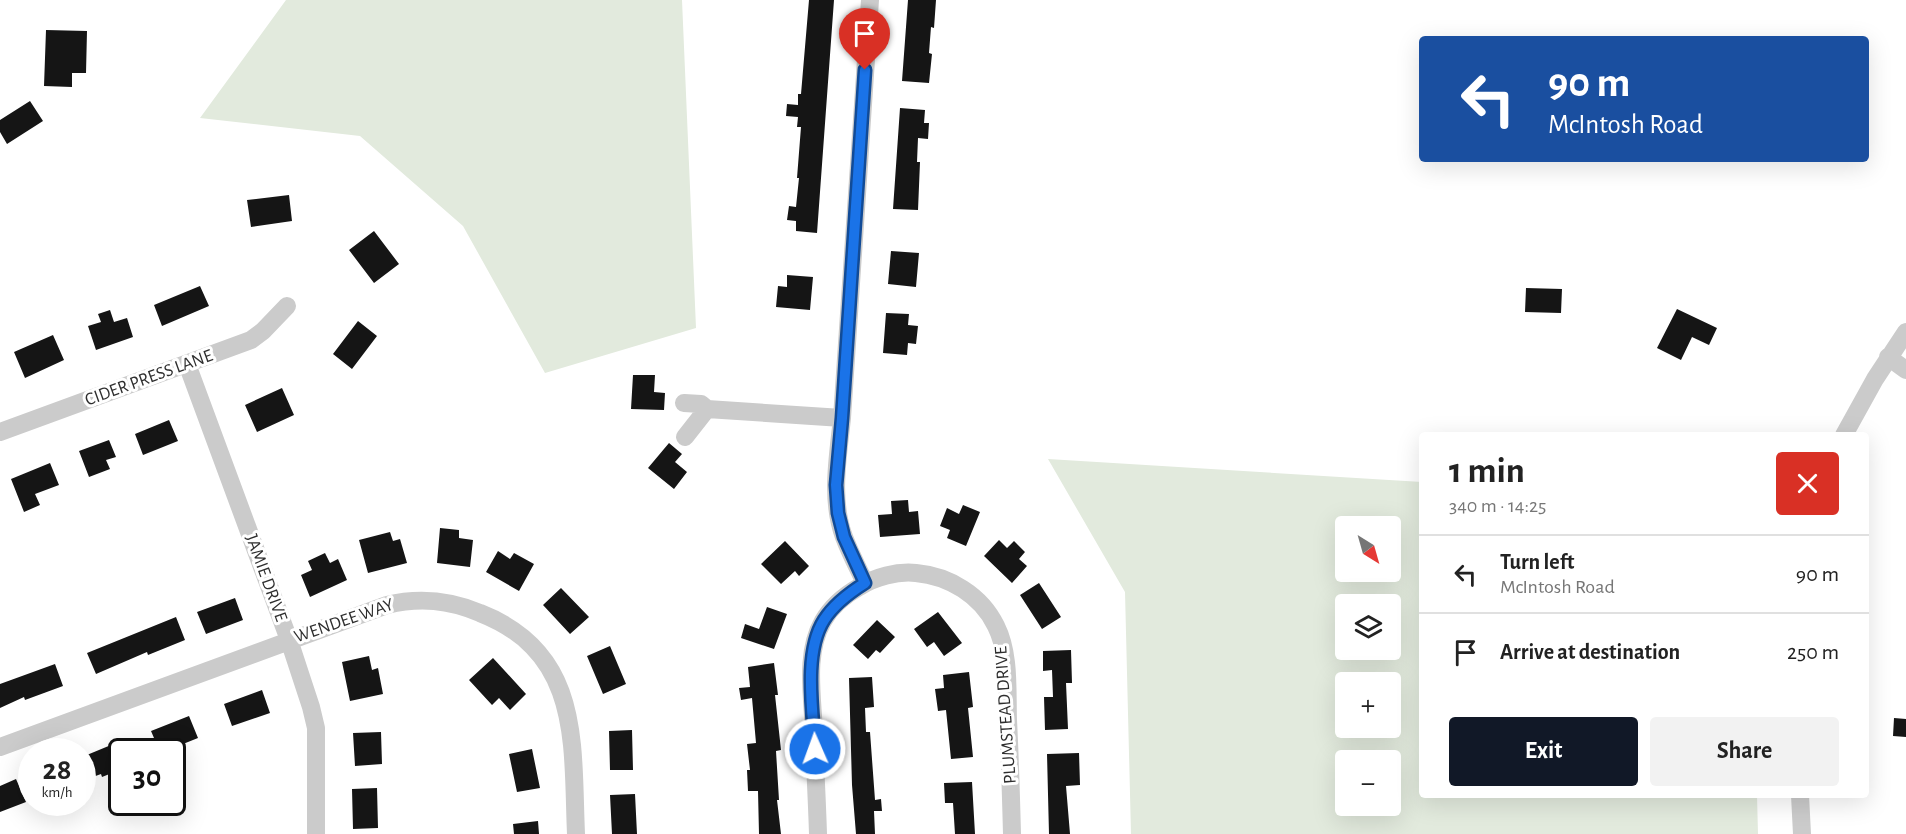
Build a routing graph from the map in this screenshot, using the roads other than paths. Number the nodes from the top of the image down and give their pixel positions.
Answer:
1 (870, 0) edge
2 (287, 306) dead end
3 (1906, 332) edge
4 (1888, 357) junction
5 (187, 364) junction
6 (1906, 370) edge
7 (684, 403) dead end
8 (707, 409) junction
9 (842, 418) junction
10 (0, 432) edge
11 (1846, 432) edge
12 (685, 436) dead end
13 (865, 583) junction
14 (289, 640) junction
15 (0, 747) edge
16 (1800, 798) edge
17 (316, 834) edge
18 (576, 834) edge
19 (818, 834) edge
20 (1012, 834) edge
21 (1802, 834) edge

1 - 9 street
2 - 5 street, CIDER PRESS LANE
3 - 4 street
4 - 6 street
4 - 11 street
5 - 10 street, CIDER PRESS LANE
5 - 14 street, JAMIE DRIVE
7 - 8 street
8 - 9 street
8 - 12 street
9 - 13 street
13 - 19 street, PLUMSTEAD DRIVE
13 - 20 street, PLUMSTEAD DRIVE
14 - 15 street, WENDEE WAY
14 - 17 street, JAMIE DRIVE
14 - 18 street, WENDEE WAY
16 - 21 street

